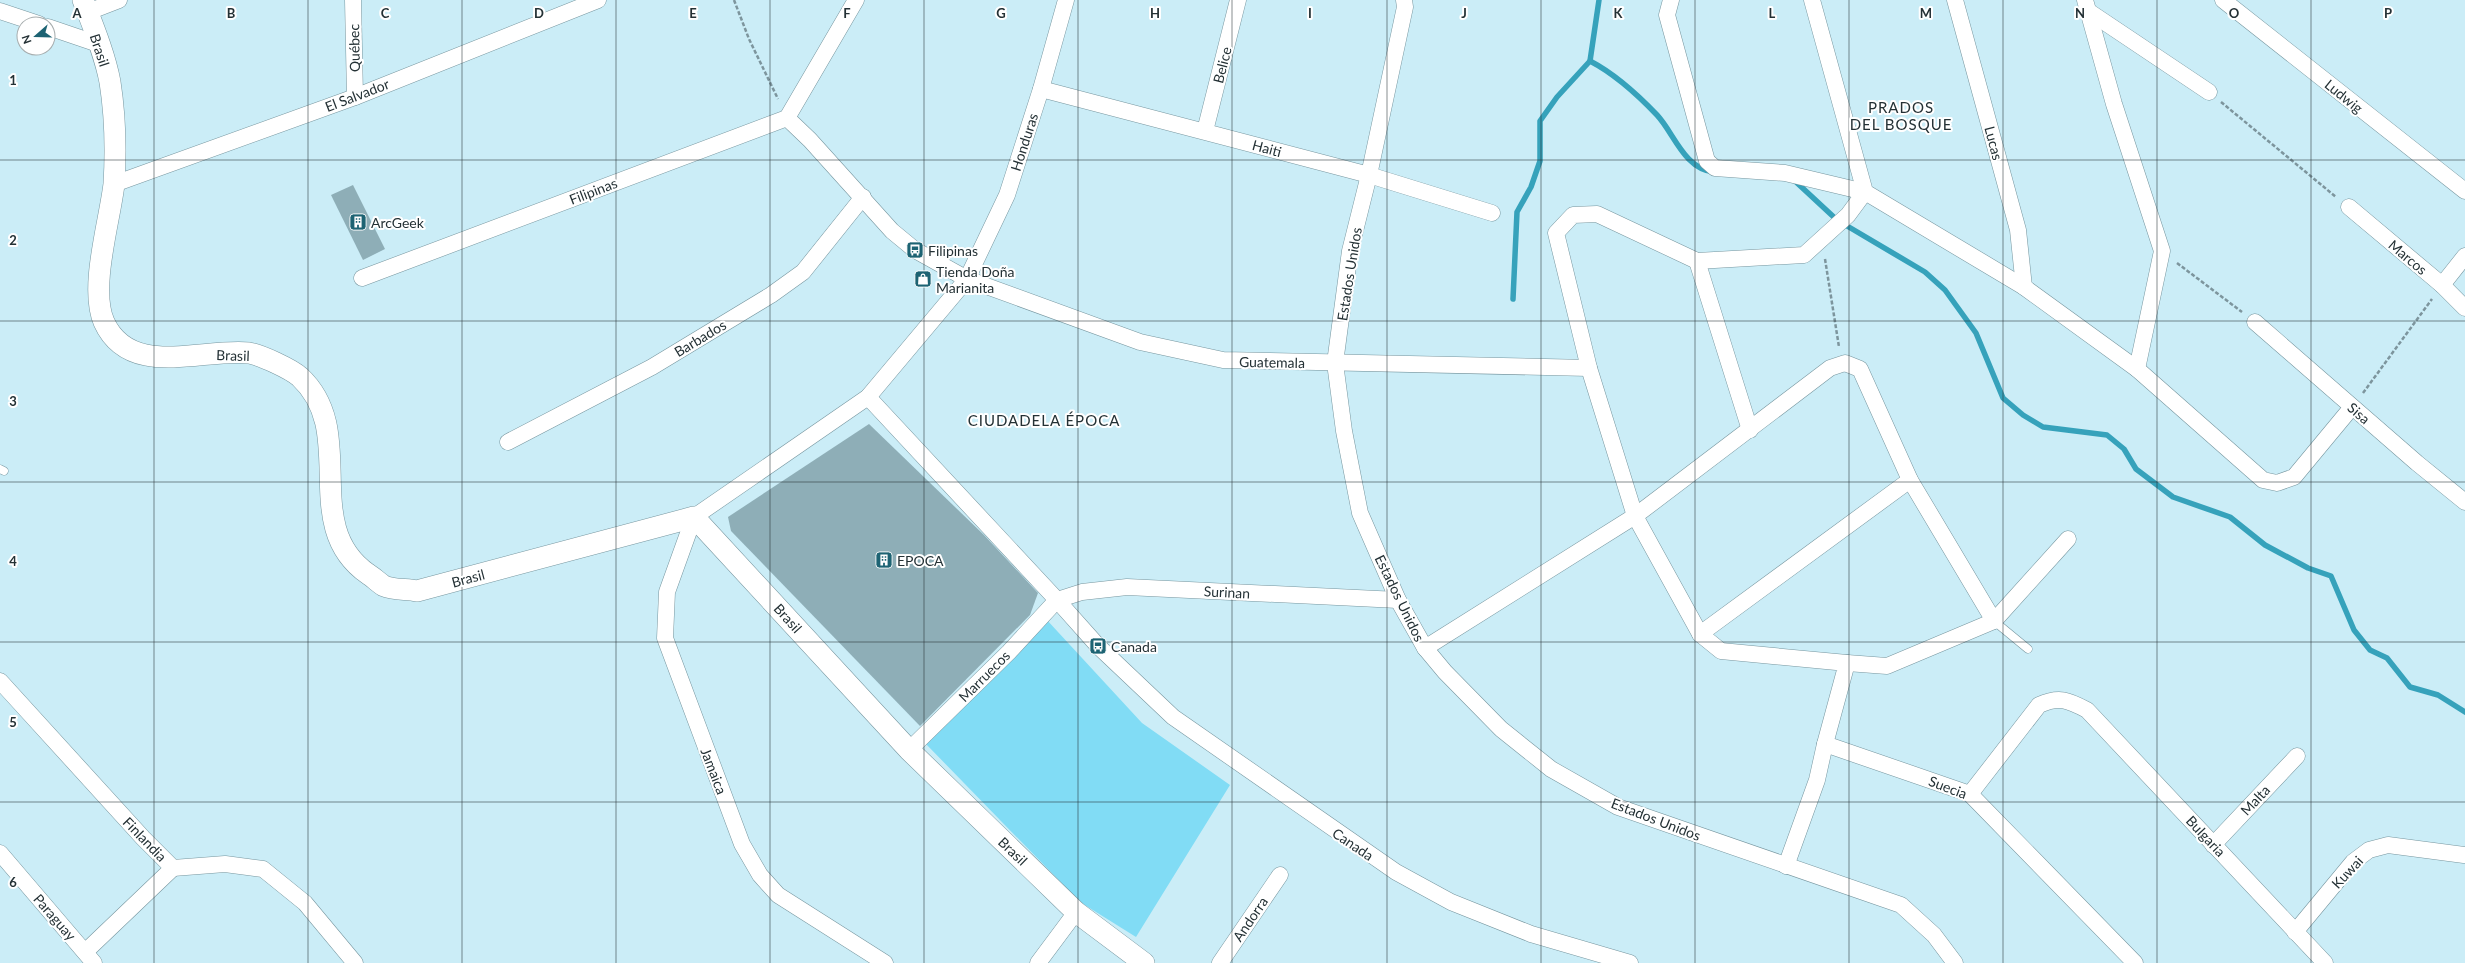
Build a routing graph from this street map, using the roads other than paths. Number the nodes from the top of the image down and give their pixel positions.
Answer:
1 (119, 0) edge
2 (353, 0) edge
3 (598, 0) edge
4 (856, 0) edge
5 (1066, 0) edge
6 (1238, 0) edge
7 (1404, 0) edge
8 (1671, 0) edge
9 (1812, 0) edge
10 (1955, 0) edge
11 (2223, 0) edge
12 (2086, 5) edge
13 (85, 6) edge
14 (0, 11) edge
15 (16, 16) edge
16 (56, 30) edge
17 (98, 44) junction
18 (1041, 89) junction
19 (2209, 92) road end
20 (354, 97) junction
21 (787, 118) junction
22 (1205, 131) junction
23 (1369, 175) junction
24 (114, 184) junction
25 (2465, 191) edge
26 (1865, 192) junction
27 (862, 197) junction
28 (2349, 207) road end
29 (1492, 213) dead end
30 (2465, 256) edge
31 (1697, 261) junction
32 (362, 278) dead end
33 (968, 279) junction
34 (2442, 285) junction
35 (2024, 287) junction
36 (2465, 308) edge
37 (2255, 322) road end
38 (1335, 363) junction
39 (1589, 368) junction
40 (2137, 368) junction
41 (868, 397) junction
42 (2352, 407) junction
43 (1750, 430) junction
44 (508, 442) dead end
45 (1910, 480) junction
46 (2465, 502) edge
47 (1635, 516) junction
48 (694, 517) junction
49 (2068, 539) dead end
50 (1057, 600) junction
51 (1398, 600) junction
52 (1994, 622) junction
53 (1700, 634) junction
54 (1425, 648) junction
55 (2028, 649) dead end
56 (1847, 663) junction
57 (0, 681) edge
58 (1825, 744) junction
59 (909, 750) junction
60 (2297, 756) dead end
61 (1970, 794) junction
62 (2213, 844) junction
63 (0, 853) edge
64 (2464, 855) dead end
65 (1786, 866) junction
66 (173, 868) junction
67 (1280, 875) dead end
68 (1076, 912) junction
69 (2295, 932) junction
70 (90, 958) edge
71 (355, 963) edge
72 (885, 963) edge
73 (1038, 963) edge
74 (1144, 963) edge
75 (1220, 963) edge
76 (1630, 963) edge
77 (1955, 963) edge
78 (2135, 963) edge
79 (2325, 963) edge

1 - 13 street
2 - 20 street, Québec
3 - 20 street, El Salvador
4 - 21 street
5 - 18 street, Honduras
6 - 22 street, Belice
7 - 23 street, Estados Unidos
8 - 26 street
9 - 26 street
10 - 35 street, Lucas
11 - 25 street, Ludwig
12 - 19 street
12 - 40 street
13 - 17 street, Brasil
14 - 15 street
16 - 17 street
17 - 24 street, Brasil
18 - 22 street, Haiti
18 - 33 street, Honduras
20 - 24 street, El Salvador
21 - 27 street, Guatemala
21 - 32 street, Filipinas
22 - 23 street, Haiti
23 - 29 street, Haiti
23 - 38 street, Estados Unidos
24 - 48 street, Brasil
26 - 31 street
26 - 35 street
27 - 33 street, Guatemala
27 - 44 street, Barbados
28 - 34 street, Marcos
30 - 34 street
31 - 39 street
31 - 43 street
33 - 38 street, Guatemala
33 - 41 street, Honduras
34 - 36 street, Marcos
35 - 40 street
37 - 42 street, Sisa
38 - 39 street, Guatemala
38 - 51 street, Estados Unidos
39 - 47 street
40 - 42 street
41 - 48 street, Honduras
41 - 50 street, Canada
42 - 46 street, Sisa
43 - 45 street
43 - 47 street
45 - 52 street
45 - 53 street
47 - 53 street
47 - 54 street
48 - 59 street, Brasil
48 - 72 street, Jamaica
49 - 52 street
50 - 51 street, Surinan
50 - 59 street, Marruecos
50 - 76 street, Canada
51 - 54 street, Estados Unidos
52 - 55 lane
52 - 56 street
53 - 56 street
54 - 65 street, Estados Unidos
56 - 58 street
57 - 66 street, Finlandia
58 - 61 street, Suecia
58 - 65 street
59 - 68 street, Brasil
60 - 62 street, Malta
61 - 62 street, Bulgaria
61 - 78 street, Suecia
62 - 69 street, Bulgaria
63 - 70 street, Paraguay
64 - 69 street, Kuwai
65 - 77 street, Estados Unidos
66 - 70 street
66 - 71 street, Finlandia
67 - 75 street, Andorra
68 - 73 street
68 - 74 street, Brasil
69 - 79 street, Bulgaria

